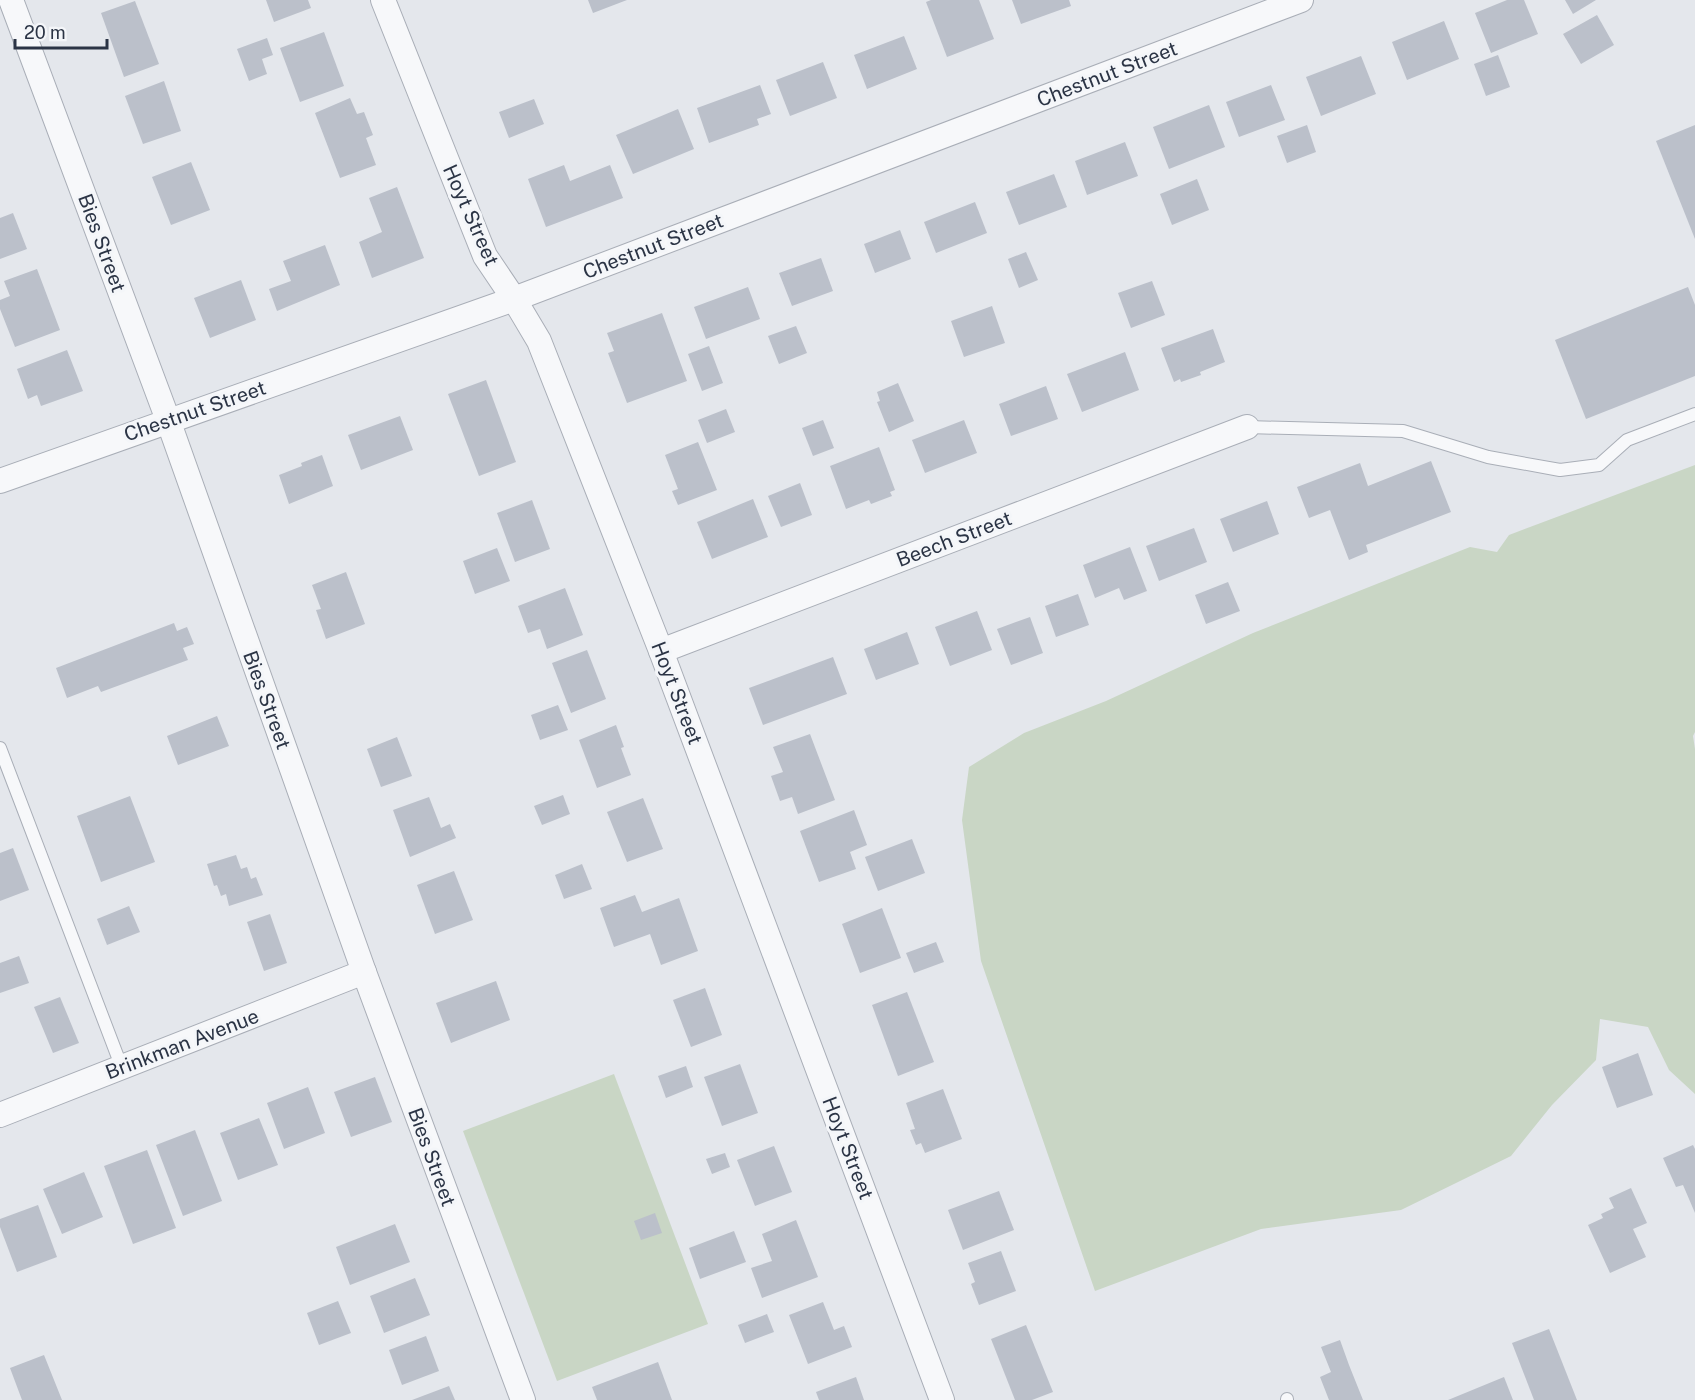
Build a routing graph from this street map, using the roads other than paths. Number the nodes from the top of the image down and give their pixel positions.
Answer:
1 (11, 0) edge
2 (382, 0) edge
3 (1301, 0) edge
4 (514, 299) junction
5 (1695, 414) edge
6 (168, 420) junction
7 (1247, 427) joint
8 (0, 481) edge
9 (661, 651) junction
10 (0, 748) edge
11 (364, 972) junction
12 (122, 1068) junction
13 (0, 1115) edge
14 (523, 1400) edge
15 (942, 1400) edge

1 - 6 street, Bies Street
2 - 4 street, Hoyt Street
3 - 4 street, Chestnut Street
4 - 6 street, Chestnut Street
4 - 9 street, Hoyt Street
5 - 7 lane
6 - 8 street, Chestnut Street
6 - 11 street, Bies Street
7 - 9 street, Beech Street
9 - 15 street, Hoyt Street
10 - 12 lane
11 - 12 street, Brinkman Avenue
11 - 14 street, Bies Street
12 - 13 street, Brinkman Avenue

